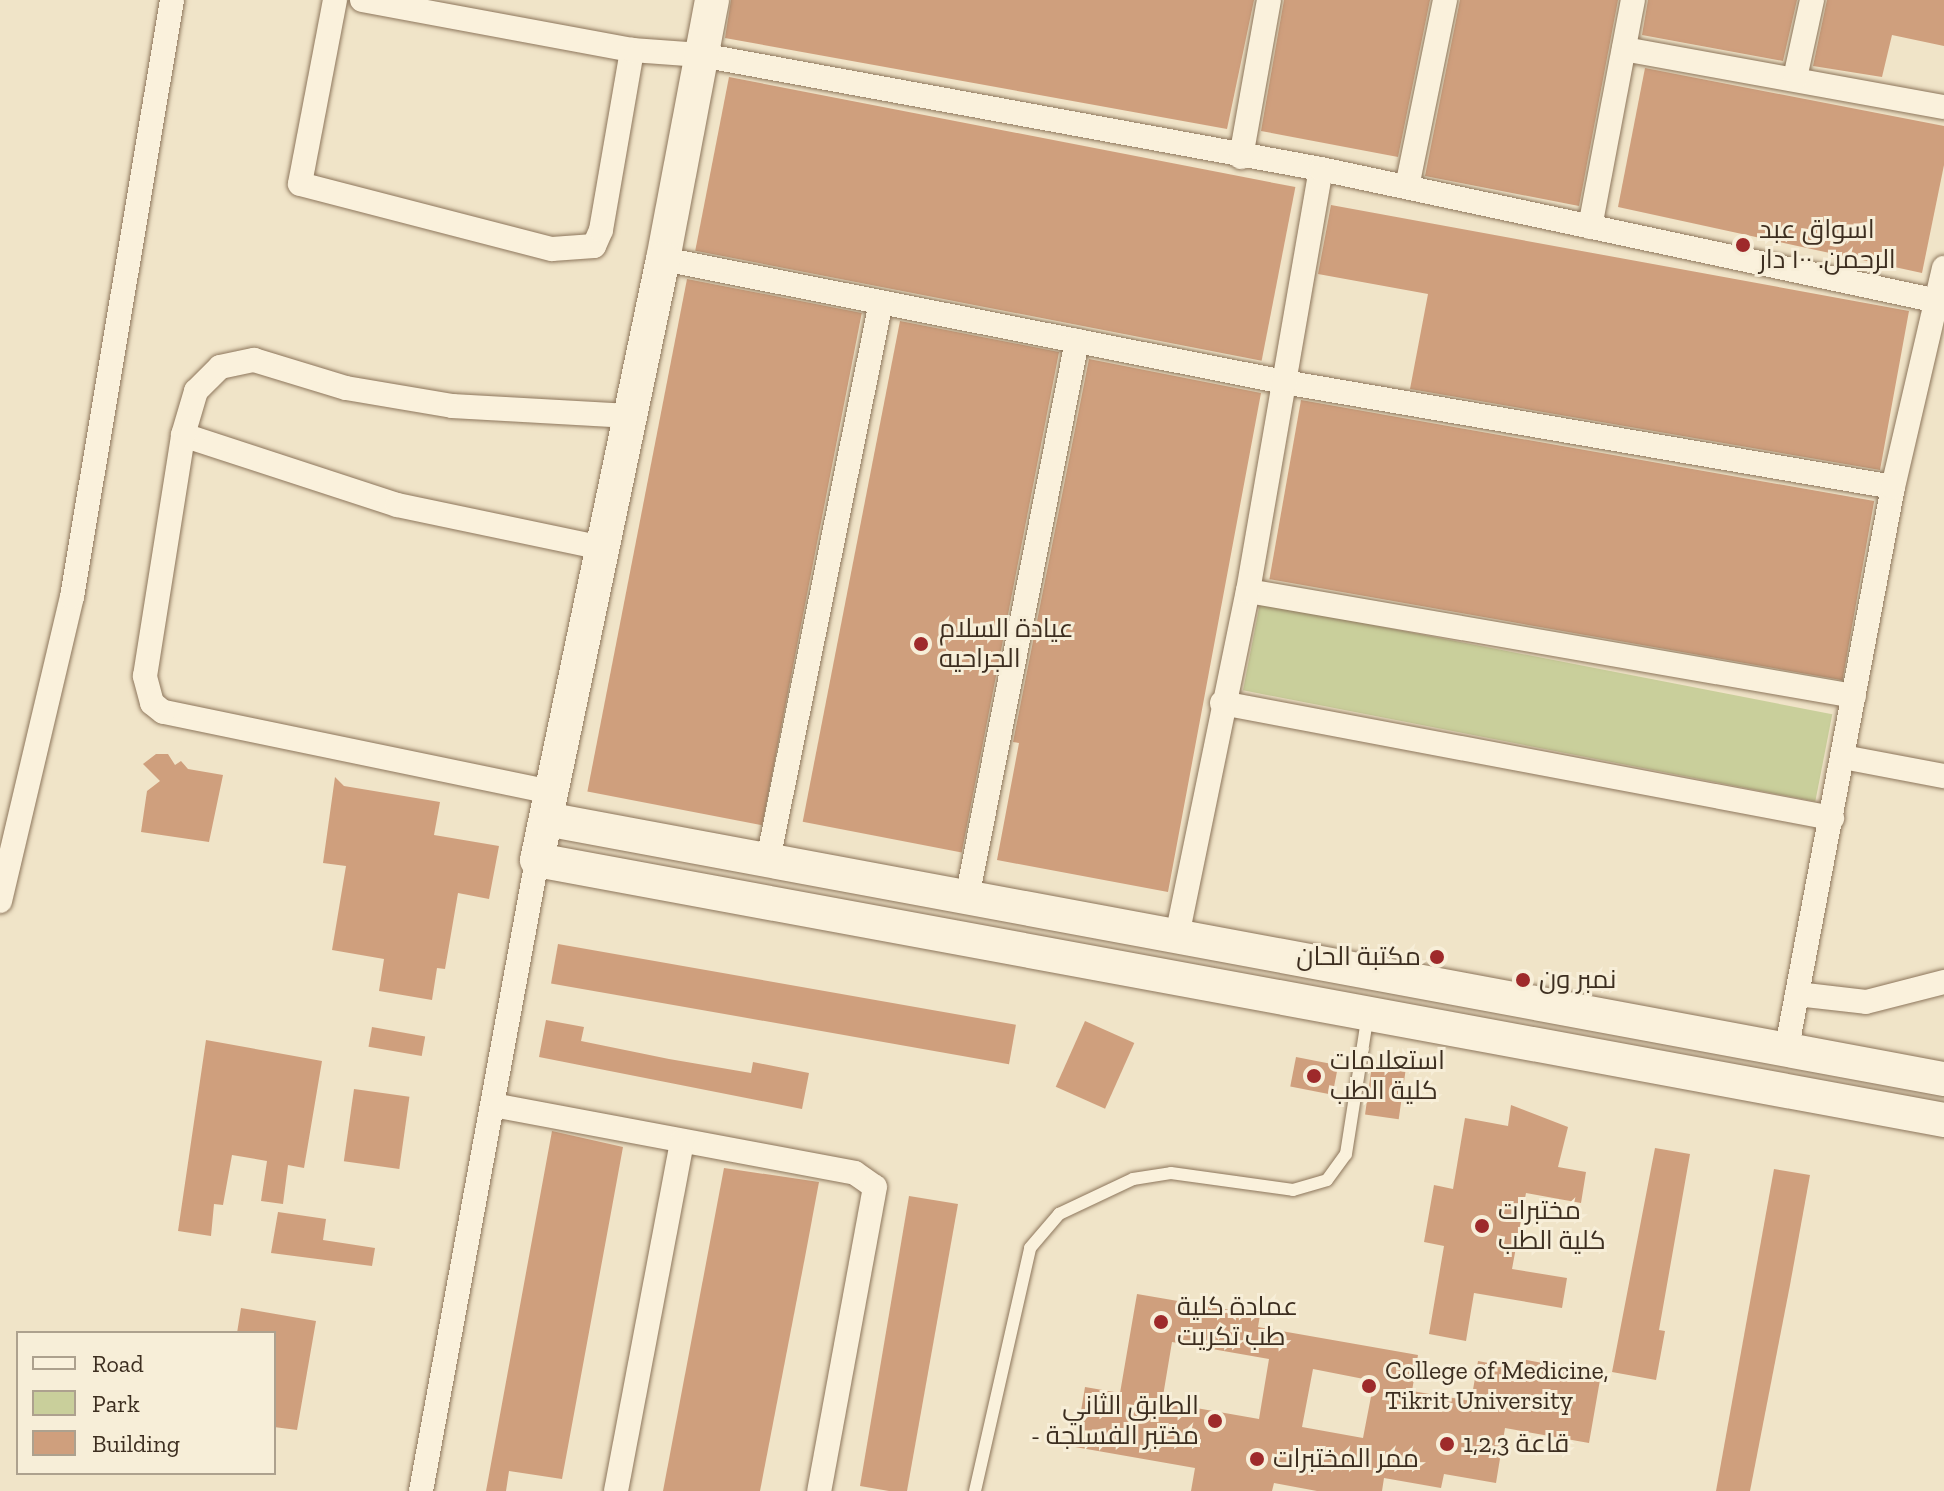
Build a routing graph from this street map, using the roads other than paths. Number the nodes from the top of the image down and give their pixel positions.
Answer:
1 (172, 0) edge
2 (335, 0) edge
3 (362, 0) edge
4 (712, 0) edge
5 (1269, 0) edge
6 (1445, 0) edge
7 (1633, 0) edge
8 (1812, 0) edge
9 (1624, 49) junction
10 (632, 50) junction
11 (701, 55) junction
12 (1795, 78) junction
13 (1944, 107) edge
14 (1241, 157) junction
15 (1321, 169) junction
16 (1407, 187) junction
17 (1590, 227) junction
18 (663, 259) junction
19 (1944, 268) edge
20 (1938, 301) junction
21 (881, 302) junction
22 (1077, 341) junction
23 (1284, 382) junction
24 (630, 416) junction
25 (183, 435) junction
26 (1893, 487) junction
27 (603, 548) junction
28 (1248, 591) junction
29 (1854, 696) junction
30 (1222, 703) junction
31 (1843, 757) junction
32 (1944, 776) edge
33 (549, 806) junction
34 (1832, 818) junction
35 (537, 860) junction
36 (768, 860) junction
37 (967, 898) junction
38 (0, 901) edge
39 (1177, 936) junction
40 (1944, 982) edge
41 (1797, 994) junction
42 (1488, 995) junction
43 (1368, 1011) junction
44 (1480, 1033) junction
45 (1786, 1052) junction
46 (1944, 1079) edge
47 (493, 1105) junction
48 (1944, 1120) edge
49 (682, 1141) junction
50 (421, 1491) edge
51 (616, 1491) edge
52 (819, 1491) edge
53 (975, 1491) edge

1 - 38 street
2 - 10 street
3 - 10 street
4 - 11 street
5 - 14 street
6 - 16 street
7 - 9 street
8 - 12 street
9 - 12 street
9 - 17 street
10 - 11 street
11 - 14 street
11 - 18 street
12 - 13 street
14 - 15 street
15 - 16 street
15 - 23 street
16 - 17 street
17 - 20 street
18 - 21 street
18 - 24 street
19 - 20 street
20 - 26 street
21 - 22 street
21 - 36 street
22 - 23 street
22 - 37 street
23 - 26 street
23 - 28 street
24 - 25 street
24 - 27 street
25 - 27 street
25 - 33 street
26 - 29 street
27 - 33 street
28 - 29 street
28 - 30 street
29 - 31 street
30 - 34 street
30 - 39 street
31 - 32 street
31 - 34 street
33 - 35 street
33 - 36 street
34 - 41 street
35 - 43 street
35 - 47 street
36 - 37 street
37 - 39 street
39 - 42 street
40 - 41 street
41 - 45 street
42 - 44 street
42 - 45 street
43 - 44 street
43 - 53 lane
44 - 48 street
45 - 46 street
47 - 49 street
47 - 50 street
49 - 51 street
49 - 52 street

